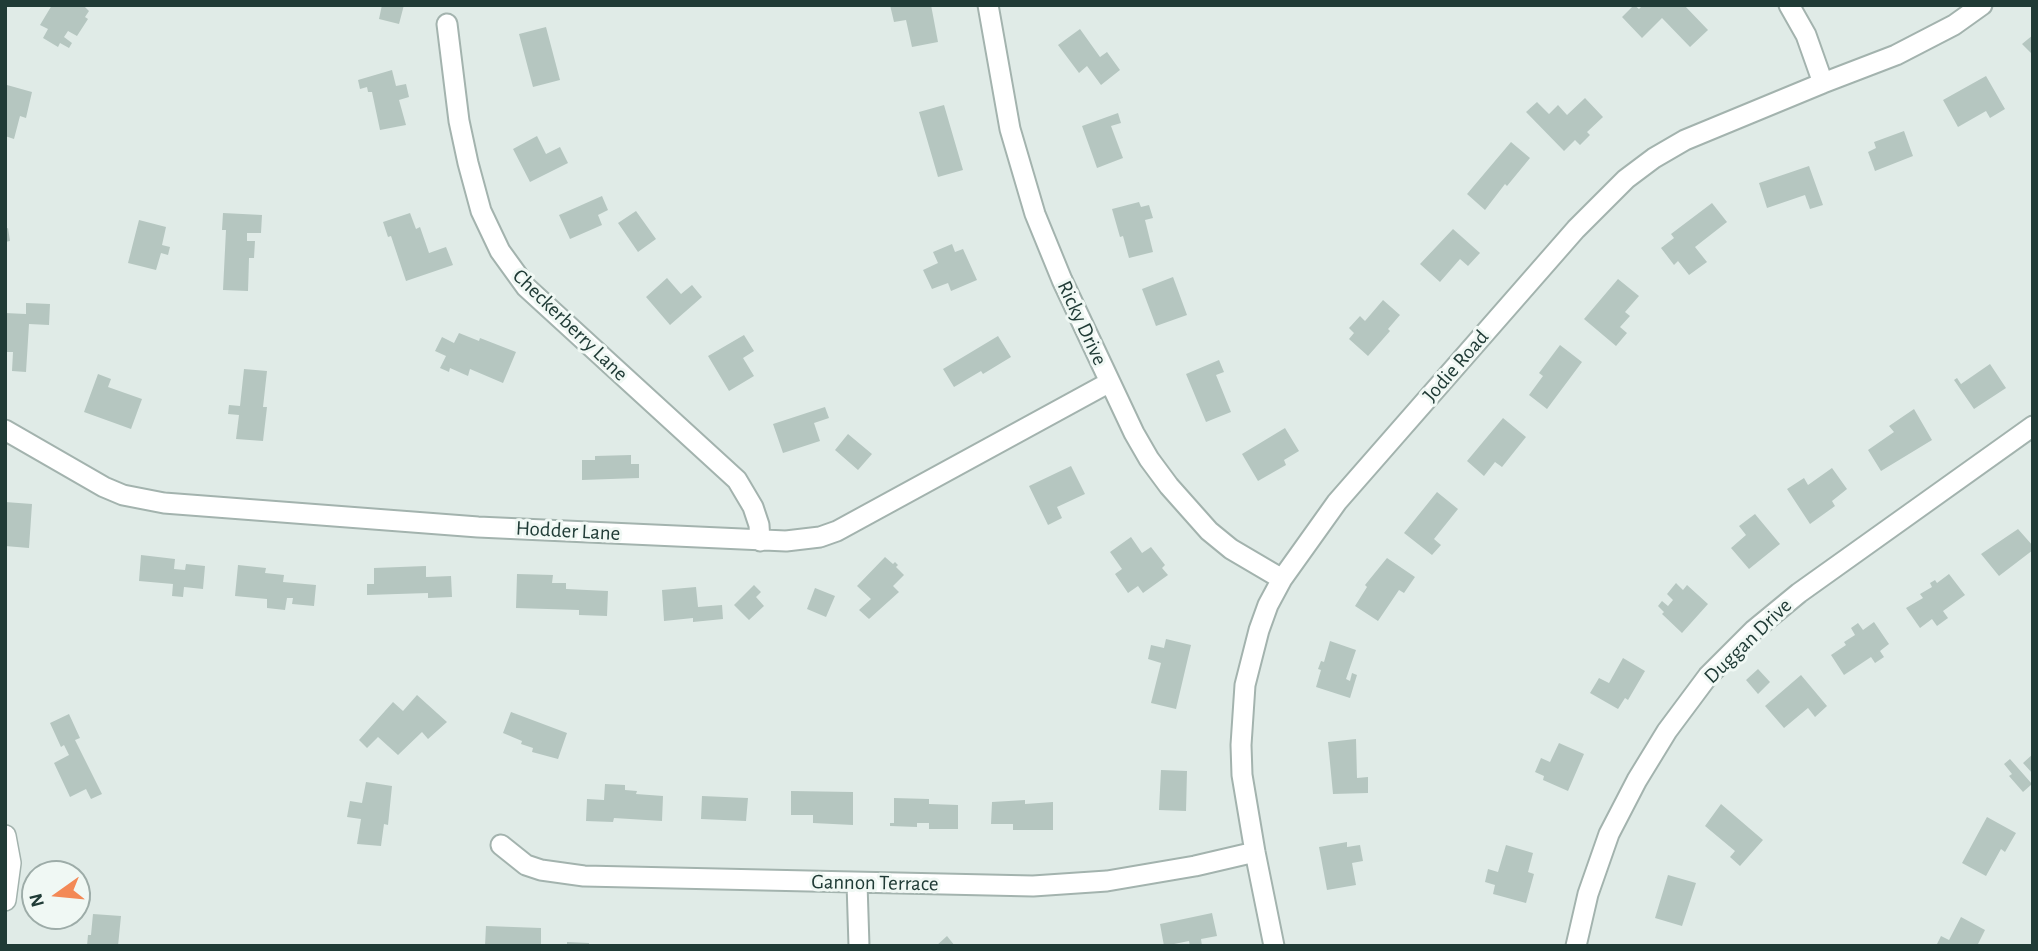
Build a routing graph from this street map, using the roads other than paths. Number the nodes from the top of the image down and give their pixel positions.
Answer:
1 (988, 5) edge
2 (1789, 5) edge
3 (1982, 5) edge
4 (447, 24) dead end
5 (1823, 83) junction
6 (1110, 382) junction
7 (2033, 426) edge
8 (5, 430) edge
9 (760, 541) junction
10 (1282, 579) junction
11 (5, 836) edge
12 (501, 845) dead end
13 (1255, 852) junction
14 (858, 883) junction
15 (5, 900) edge
16 (859, 946) edge
17 (1274, 946) edge
18 (1576, 946) edge

1 - 6 street, Ricky Drive
2 - 5 street
3 - 5 street, Jodie Road
4 - 9 street, Checkerberry Lane
5 - 10 street, Jodie Road
6 - 9 street, Hodder Lane
6 - 10 street, Ricky Drive
7 - 18 street, Duggan Drive
8 - 9 street, Hodder Lane
10 - 13 street, Jodie Road
11 - 15 street
12 - 14 street, Gannon Terrace
13 - 14 street, Gannon Terrace
13 - 17 street, Jodie Road
14 - 16 street

